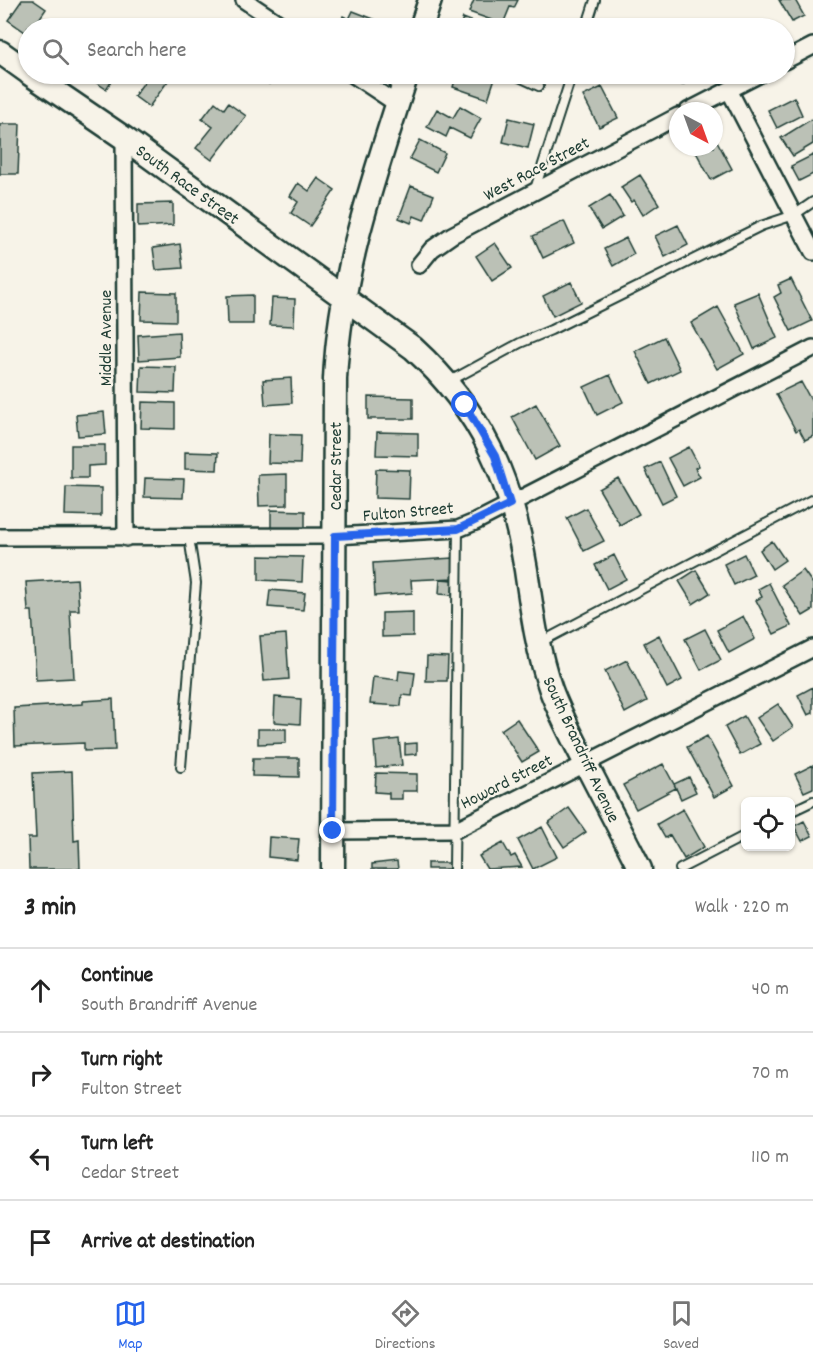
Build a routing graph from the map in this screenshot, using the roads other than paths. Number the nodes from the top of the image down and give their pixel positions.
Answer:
1 (244, 0) edge
2 (430, 0) edge
3 (595, 0) edge
4 (271, 18) edge
5 (424, 18) edge
6 (589, 18) edge
7 (813, 46) edge
8 (0, 52) edge
9 (795, 55) edge
10 (18, 65) edge
11 (45, 84) edge
12 (367, 84) edge
13 (404, 84) edge
14 (535, 84) edge
15 (569, 84) edge
16 (741, 84) edge
17 (539, 86) dead end
18 (729, 90) junction
19 (706, 102) edge
20 (397, 104) junction
21 (669, 121) edge
22 (124, 138) junction
23 (535, 190) junction
24 (813, 202) edge
25 (794, 215) junction
26 (813, 252) edge
27 (419, 265) dead end
28 (344, 297) junction
29 (813, 348) edge
30 (447, 383) junction
31 (813, 499) edge
32 (510, 504) junction
33 (458, 529) junction
34 (335, 536) junction
35 (0, 537) edge
36 (189, 537) junction
37 (126, 538) junction
38 (537, 644) junction
39 (813, 648) edge
40 (585, 762) junction
41 (181, 767) dead end
42 (813, 801) edge
43 (795, 810) edge
44 (455, 830) junction
45 (333, 831) junction
46 (741, 838) edge
47 (333, 869) edge
48 (454, 869) edge
49 (640, 869) edge
50 (680, 869) edge

1 - 4 street
2 - 5 main road
3 - 6 lane
7 - 9 street
8 - 10 main road, South Race Street
11 - 22 main road, South Race Street
12 - 20 street
13 - 20 main road, Cedar Street
14 - 17 lane
15 - 23 lane
16 - 18 street
18 - 19 street
18 - 25 street
20 - 28 main road, Cedar Street
21 - 23 street, West Race Street
22 - 28 main road, South Race Street
22 - 37 street, Middle Avenue
23 - 27 street, West Race Street
24 - 25 lane
25 - 26 street
25 - 30 lane
28 - 30 main road, South Brandriff Avenue
28 - 34 main road, Cedar Street
29 - 32 street, Fulton Street
30 - 32 main road, South Brandriff Avenue
31 - 38 lane
32 - 33 street, Fulton Street
32 - 38 main road, South Brandriff Avenue
33 - 34 street, Fulton Street
33 - 44 lane
34 - 36 street, Fulton Street
34 - 45 main road, Cedar Street
35 - 37 street, Fulton Street
36 - 37 street, Fulton Street
36 - 41 lane
38 - 40 main road, South Brandriff Avenue
39 - 40 street, Howard Street
40 - 44 street, Howard Street
40 - 49 main road, South Brandriff Avenue
42 - 43 lane
44 - 45 street, Howard Street
44 - 48 lane
45 - 47 main road, Cedar Street
46 - 50 lane

